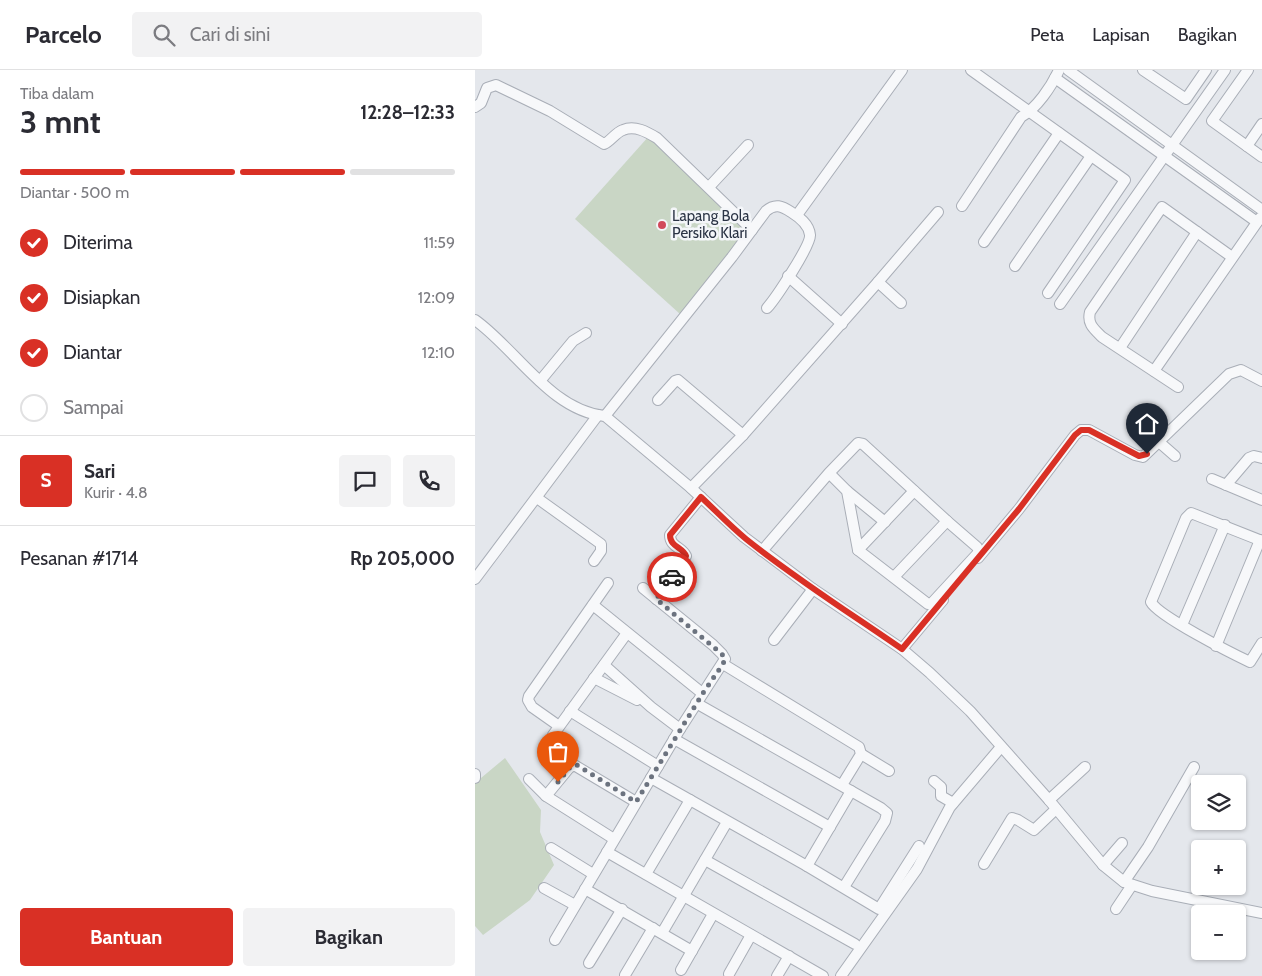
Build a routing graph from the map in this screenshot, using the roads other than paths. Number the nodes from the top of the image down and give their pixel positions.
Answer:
1 (902, 70) edge
2 (971, 70) edge
3 (1068, 70) edge
4 (1206, 70) edge
5 (1225, 70) edge
6 (1248, 70) edge
7 (1148, 71) edge
8 (1057, 74) edge
9 (475, 107) edge
10 (1030, 112) junction
11 (1262, 124) edge
12 (1059, 133) junction
13 (748, 145) dead end
14 (1172, 145) junction
15 (1247, 146) junction
16 (1091, 156) junction
17 (1165, 156) junction
18 (1262, 157) edge
19 (709, 187) junction
20 (962, 206) dead end
21 (1262, 210) edge
22 (938, 212) dead end
23 (797, 215) junction
24 (1259, 218) edge
25 (752, 230) junction
26 (1197, 232) junction
27 (984, 242) dead end
28 (1233, 257) junction
29 (1015, 266) dead end
30 (788, 276) junction
31 (877, 282) junction
32 (1048, 293) dead end
33 (901, 303) dead end
34 (1060, 304) dead end
35 (767, 308) dead end
36 (476, 323) edge
37 (842, 324) junction
38 (586, 332) dead end
39 (1120, 348) junction
40 (1154, 371) junction
41 (540, 381) junction
42 (1262, 381) edge
43 (1178, 387) dead end
44 (658, 400) dead end
45 (601, 415) junction
46 (743, 435) junction
47 (1159, 442) junction
48 (1175, 456) dead end
49 (1262, 458) edge
50 (829, 473) junction
51 (1212, 479) dead end
52 (1226, 485) junction
53 (691, 488) junction
54 (847, 491) junction
55 (914, 491) junction
56 (701, 497) junction
57 (537, 498) junction
58 (1262, 500) edge
59 (947, 521) junction
60 (885, 522) junction
61 (1225, 525) junction
62 (1261, 541) edge
63 (858, 550) junction
64 (762, 551) junction
65 (981, 553) junction
66 (594, 561) dead end
67 (894, 576) junction
68 (475, 579) edge
69 (608, 583) dead end
70 (643, 588) dead end
71 (813, 589) junction
72 (656, 599) junction
73 (593, 605) junction
74 (1182, 625) junction
75 (627, 633) junction
76 (774, 640) dead end
77 (1262, 643) edge
78 (1216, 646) junction
79 (902, 649) junction
80 (723, 664) junction
81 (604, 665) junction
82 (594, 678) junction
83 (703, 693) junction
84 (696, 703) junction
85 (651, 707) junction
86 (570, 711) junction
87 (559, 726) junction
88 (680, 729) junction
89 (674, 740) junction
90 (1001, 747) junction
91 (564, 752) dead end
92 (861, 754) junction
93 (658, 766) junction
94 (1085, 767) dead end
95 (1194, 768) dead end
96 (889, 771) dead end
97 (475, 774) edge
98 (475, 778) edge
99 (651, 778) junction
100 (529, 779) dead end
101 (934, 781) dead end
102 (847, 788) junction
103 (547, 796) junction
104 (690, 800) junction
105 (1049, 800) junction
106 (636, 802) junction
107 (953, 803) junction
108 (1056, 810) junction
109 (727, 822) junction
110 (830, 827) junction
111 (614, 839) junction
112 (1122, 843) dead end
113 (919, 846) dead end
114 (551, 848) dead end
115 (607, 852) junction
116 (705, 860) junction
117 (984, 864) dead end
118 (1103, 865) junction
119 (807, 866) junction
120 (593, 874) junction
121 (646, 874) junction
122 (1128, 884) junction
123 (844, 887) junction
124 (544, 888) dead end
125 (585, 889) junction
126 (683, 896) junction
127 (575, 905) junction
128 (621, 909) junction
129 (1116, 910) dead end
130 (1262, 913) edge
131 (713, 914) junction
132 (658, 930) junction
133 (751, 935) junction
134 (555, 940) dead end
135 (855, 944) dead end
136 (692, 951) junction
137 (789, 956) junction
138 (589, 964) dead end
139 (681, 970) dead end
140 (729, 974) dead end
141 (625, 975) edge
142 (777, 976) edge
143 (823, 976) edge
144 (841, 976) edge

1 - 23 street
2 - 10 street
3 - 14 street
4 - 7 street
5 - 14 street
6 - 15 street
8 - 10 street
8 - 17 street
9 - 19 street
10 - 12 street
10 - 20 street
11 - 15 street
12 - 16 street
12 - 27 street
13 - 19 street
14 - 17 street
14 - 21 street
15 - 18 street
16 - 29 street
16 - 32 street
17 - 24 street
17 - 34 street
19 - 25 street
22 - 31 street
23 - 25 street
23 - 30 street
24 - 28 street
25 - 45 street
26 - 28 street
26 - 39 street
26 - 39 street
28 - 40 street
30 - 35 street
30 - 37 street
31 - 33 street
31 - 37 street
36 - 41 street
37 - 46 street
38 - 41 street
39 - 40 street
40 - 43 street
41 - 45 street
42 - 47 street
44 - 46 street
45 - 53 street
45 - 57 street
46 - 53 street
47 - 48 street
47 - 65 street
49 - 52 street
50 - 54 street
50 - 55 street
50 - 64 street
51 - 52 street
52 - 58 street
53 - 56 street
54 - 60 street
54 - 63 street
55 - 59 street
55 - 60 street
56 - 64 street
56 - 72 street
57 - 66 street
57 - 68 street
59 - 65 street
59 - 67 street
60 - 63 street
61 - 62 street
61 - 74 street
61 - 74 street
62 - 78 street
63 - 67 street
64 - 71 street
65 - 67 street
65 - 79 street
69 - 73 street
70 - 72 street
71 - 76 street
71 - 79 street
72 - 80 street
73 - 75 street
73 - 87 street
74 - 78 street
75 - 81 street
75 - 83 street
77 - 78 street
79 - 90 street
80 - 83 street
80 - 92 street
81 - 82 street
81 - 85 street
82 - 85 street
82 - 86 street
83 - 84 street
84 - 88 street
84 - 102 street
85 - 88 street
86 - 87 street
86 - 93 street
87 - 91 street
88 - 89 street
89 - 93 street
89 - 110 street
90 - 105 street
90 - 107 street
92 - 96 street
92 - 102 street
93 - 99 street
94 - 105 street
95 - 122 street
97 - 98 street
99 - 104 street
99 - 106 street
100 - 103 street
101 - 107 street
102 - 110 street
102 - 123 street
103 - 106 street
103 - 111 street
104 - 109 street
104 - 121 street
105 - 108 street
106 - 111 street
107 - 144 street
108 - 117 street
108 - 118 street
109 - 116 street
109 - 119 street
110 - 119 street
111 - 115 street
112 - 118 street
113 - 123 street
114 - 120 street
115 - 120 street
115 - 121 street
116 - 126 street
116 - 135 street
118 - 122 street
119 - 123 street
120 - 125 street
121 - 126 street
122 - 129 street
122 - 130 street
124 - 127 street
125 - 127 street
125 - 128 street
126 - 131 street
126 - 132 street
127 - 134 street
128 - 132 street
128 - 138 street
131 - 133 street
131 - 136 street
132 - 136 street
132 - 141 street
133 - 137 street
133 - 140 street
136 - 139 street
137 - 142 street
137 - 143 street

